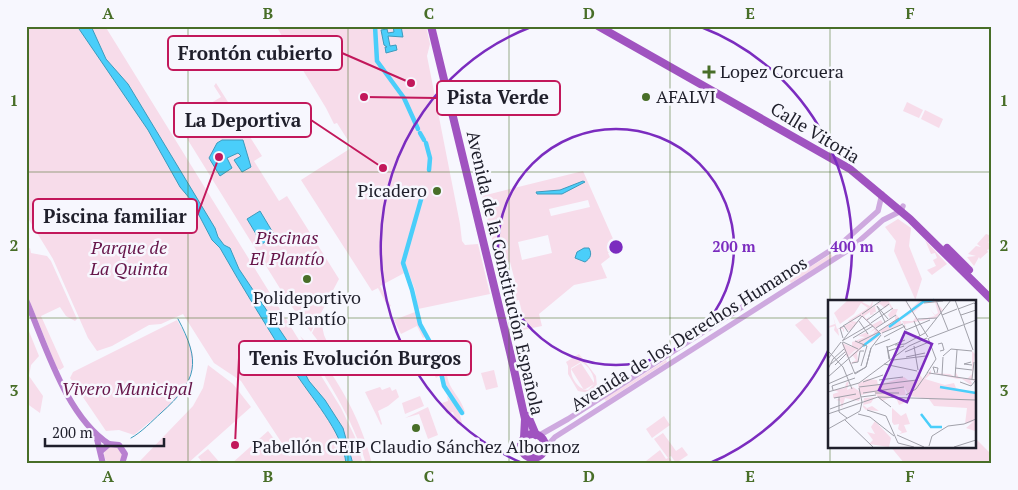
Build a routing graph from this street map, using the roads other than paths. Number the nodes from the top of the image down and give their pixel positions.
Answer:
1 (431, 26) edge
2 (435, 26) edge
3 (598, 26) edge
4 (607, 26) edge
5 (882, 198) junction
6 (900, 210) junction
7 (868, 222) junction
8 (874, 228) junction
9 (992, 293) edge
10 (26, 300) edge
11 (992, 300) edge
12 (94, 432) junction
13 (537, 435) junction
14 (524, 438) junction
15 (109, 444) junction
16 (101, 451) junction
17 (543, 452) junction
18 (531, 461) edge
19 (125, 462) edge
20 (102, 463) edge
21 (541, 464) edge

1 - 14 highway, Avenida de la Constitución Española
2 - 13 highway, Avenida de la Constitución Española
3 - 5 highway, Calle Vitoria
4 - 6 highway, Calle Vitoria
5 - 6 highway, Calle Vitoria
5 - 7 street, Avenida de los Derechos Humanos
6 - 8 street, Avenida de los Derechos Humanos
6 - 9 highway, Calle Vitoria
6 - 11 highway, Calle Vitoria
7 - 8 street
7 - 13 street, Avenida de los Derechos Humanos
8 - 17 street, Avenida de los Derechos Humanos
10 - 12 main road
12 - 15 main road
12 - 16 main road
13 - 14 highway
13 - 17 highway
14 - 18 highway
15 - 16 main road
15 - 19 main road
16 - 20 main road
17 - 18 highway
17 - 21 highway

